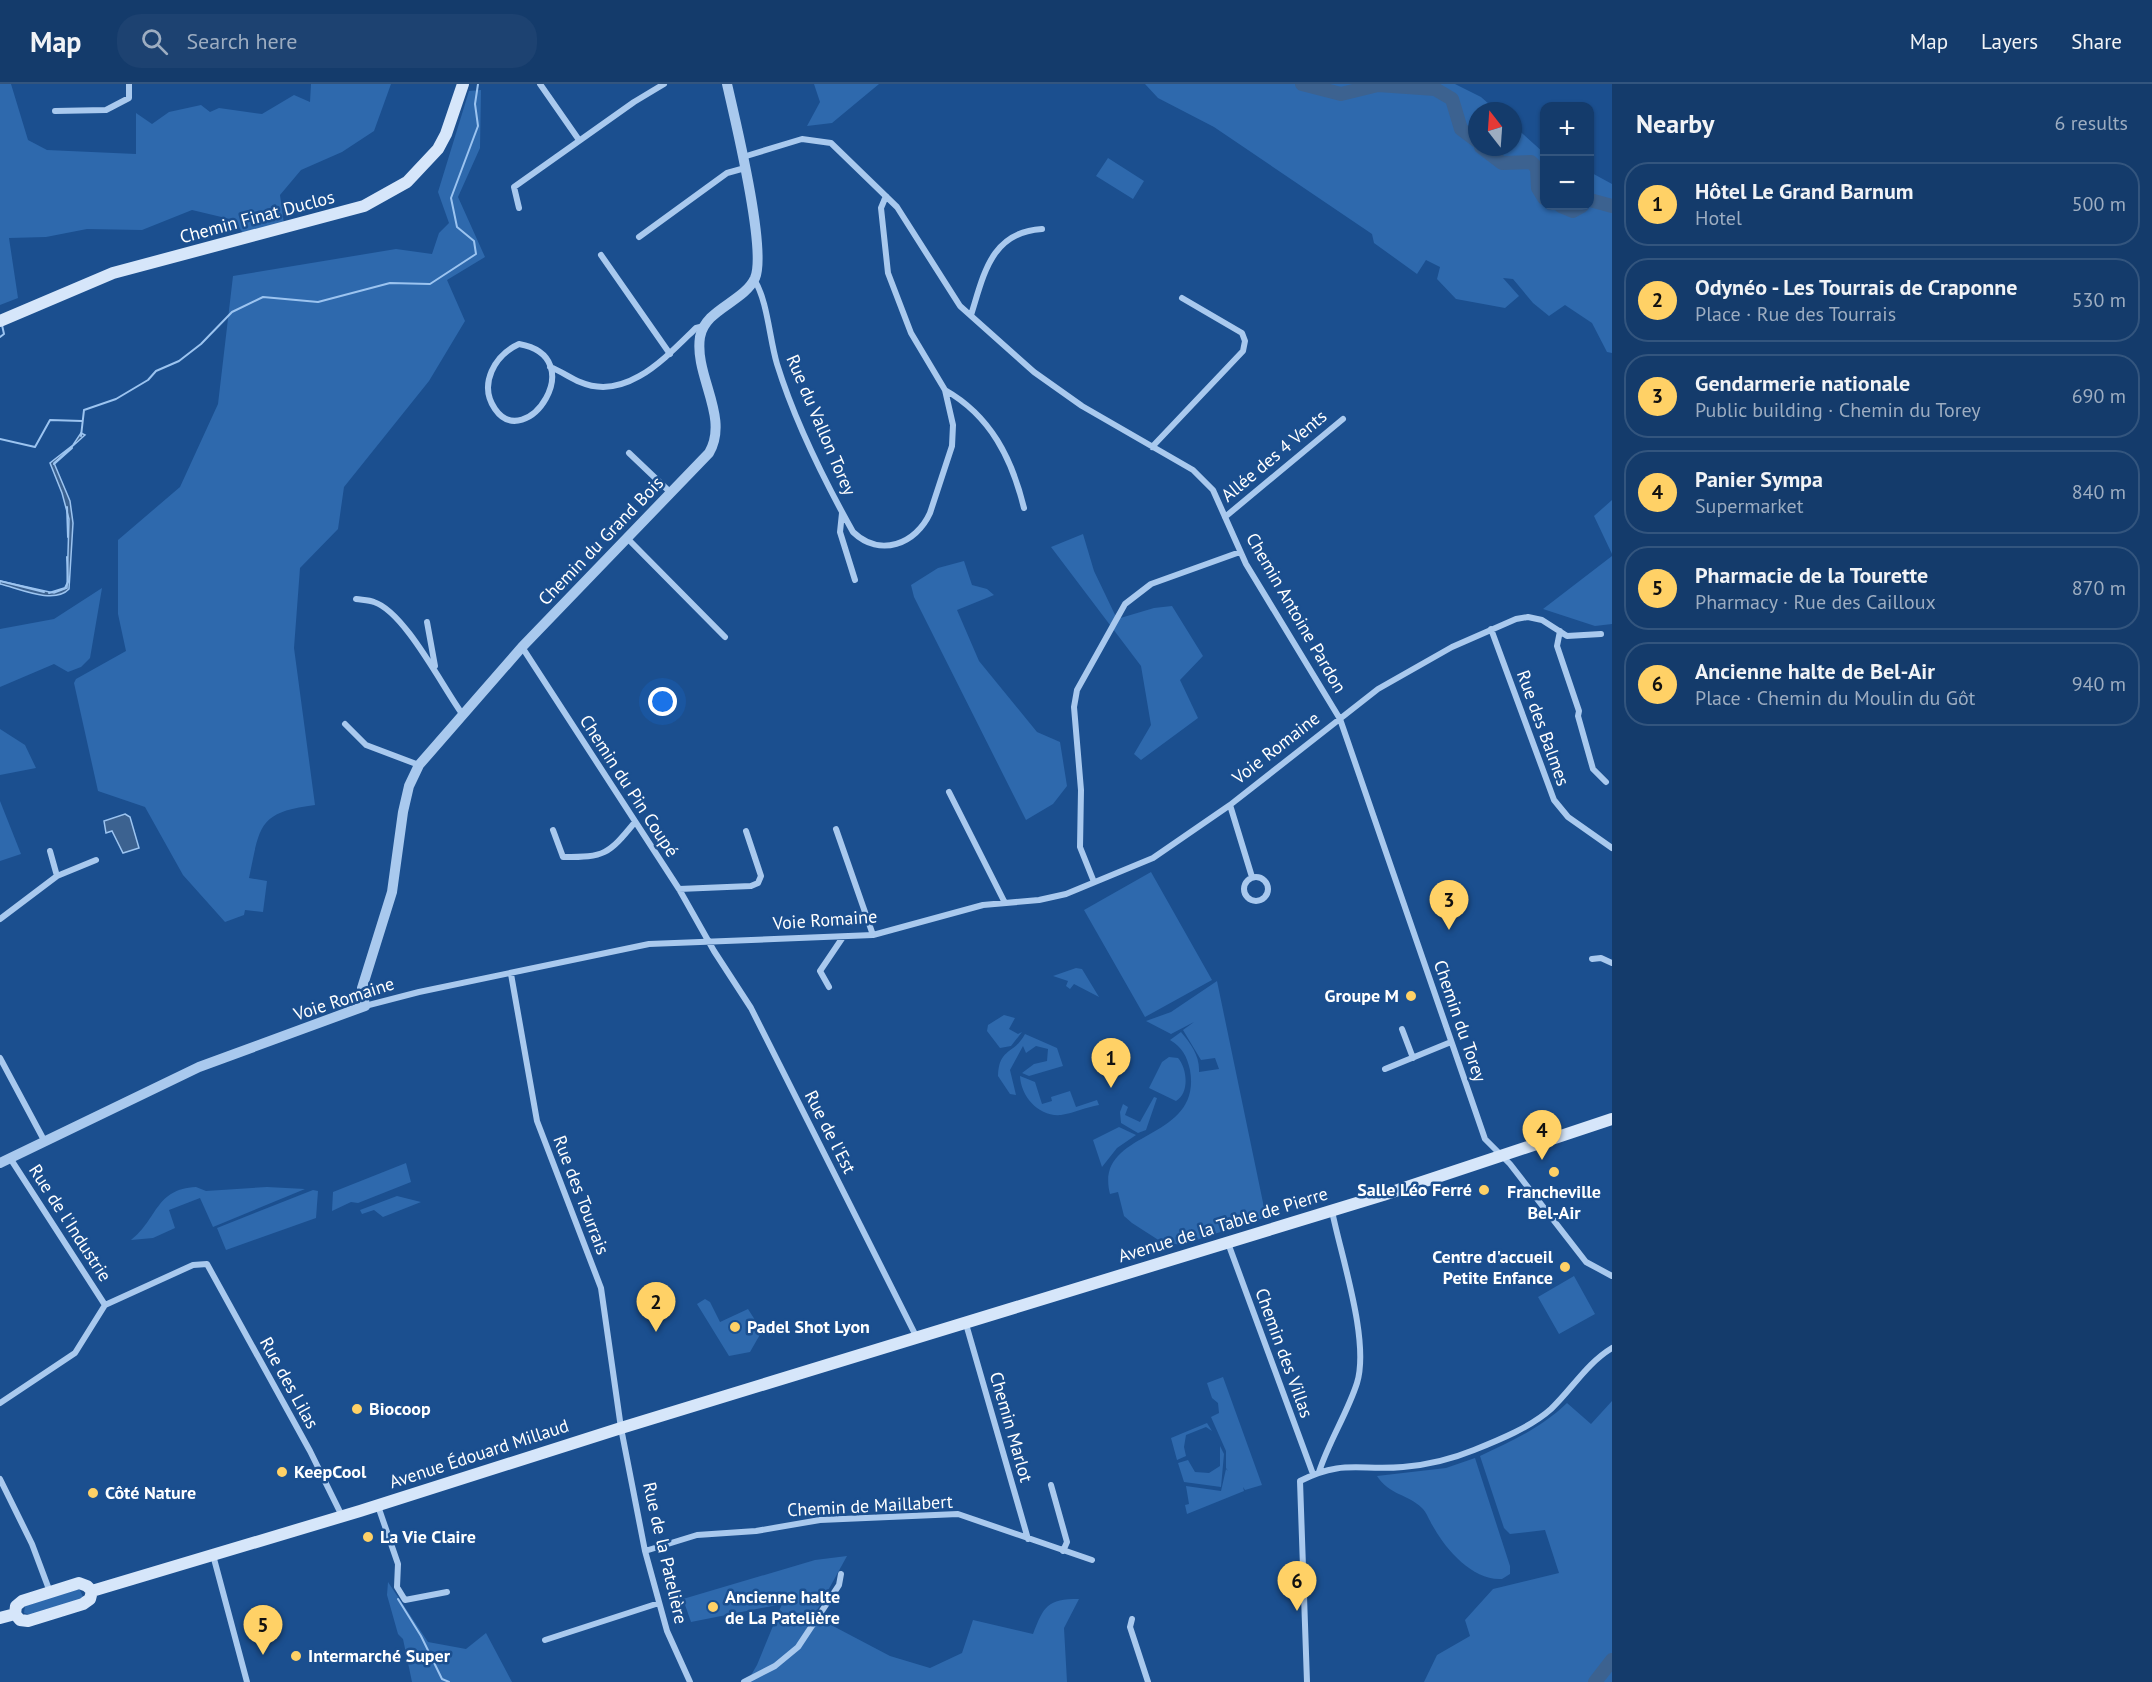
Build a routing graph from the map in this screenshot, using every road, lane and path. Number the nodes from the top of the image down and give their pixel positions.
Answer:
1 (129, 84) edge
2 (463, 84) edge
3 (540, 84) edge
4 (664, 84) edge
5 (727, 84) edge
6 (55, 111) dead end
7 (579, 140) junction
8 (744, 163) junction
9 (886, 196) junction
10 (519, 208) dead end
11 (1042, 229) dead end
12 (639, 237) dead end
13 (601, 255) dead end
14 (754, 279) junction
15 (1182, 298) dead end
16 (971, 315) junction
17 (3, 320) edge
18 (704, 326) junction
19 (670, 354) junction
20 (550, 367) junction
21 (945, 390) junction
22 (1343, 419) dead end
23 (1152, 447) junction
24 (629, 453) dead end
25 (670, 492) junction
26 (1024, 508) dead end
27 (842, 513) junction
28 (1225, 517) junction
29 (627, 538) junction
30 (1240, 552) junction
31 (855, 580) dead end
32 (356, 599) dead end
33 (427, 622) dead end
34 (1491, 629) junction
35 (1560, 631) junction
36 (1601, 634) dead end
37 (725, 637) dead end
38 (522, 647) junction
39 (435, 668) junction
40 (463, 715) junction
41 (1340, 719) junction
42 (345, 724) dead end
43 (419, 765) junction
44 (1606, 782) dead end
45 (949, 792) dead end
46 (1230, 805) junction
47 (635, 822) junction
48 (836, 829) dead end
49 (553, 830) dead end
50 (746, 831) dead end
51 (1612, 848) edge
52 (50, 851) dead end
53 (96, 860) dead end
54 (57, 876) junction
55 (1252, 877) junction
56 (1094, 882) junction
57 (679, 889) junction
58 (1005, 903) junction
59 (0, 919) edge
60 (873, 935) junction
61 (843, 937) junction
62 (709, 943) junction
63 (1592, 959) dead end
64 (1612, 963) edge
65 (511, 974) junction
66 (829, 987) dead end
67 (364, 1006) junction
68 (1402, 1029) dead end
69 (1451, 1042) junction
70 (0, 1058) edge
71 (1413, 1058) junction
72 (2, 1069) edge
73 (1385, 1069) dead end
74 (1612, 1119) edge
75 (45, 1142) junction
76 (1502, 1157) junction
77 (5, 1161) edge
78 (1331, 1211) junction
79 (1228, 1242) junction
80 (1612, 1276) edge
81 (105, 1305) junction
82 (966, 1324) junction
83 (917, 1338) junction
84 (1612, 1347) edge
85 (842, 1361) joint
86 (0, 1403) edge
87 (621, 1428) junction
88 (1316, 1473) junction
89 (0, 1479) edge
90 (1051, 1485) dead end
91 (378, 1505) junction
92 (342, 1516) junction
93 (1028, 1539) junction
94 (645, 1551) junction
95 (1063, 1551) junction
96 (213, 1554) junction
97 (1092, 1560) dead end
98 (841, 1574) dead end
99 (92, 1591) junction
100 (50, 1592) junction
101 (447, 1592) dead end
102 (660, 1607) junction
103 (15, 1614) junction
104 (0, 1618) edge
105 (1132, 1619) dead end
106 (545, 1640) dead end
107 (247, 1682) edge
108 (690, 1682) edge
109 (744, 1682) edge
110 (1148, 1682) edge
111 (1307, 1682) edge

1 - 6 street
2 - 17 main road, Chemin Finat Duclos
3 - 7 street
4 - 7 street
5 - 8 street
7 - 10 street
8 - 9 street, Chemin Antoine Pardon
8 - 12 street, Chemin Antoine Pardon
8 - 14 street
9 - 16 street, Chemin Antoine Pardon
9 - 21 street, Rue du Vallon Torey
11 - 16 street
13 - 19 street
14 - 18 street
14 - 27 street, Rue du Vallon Torey
15 - 23 street
16 - 23 street, Chemin Antoine Pardon
18 - 19 street
18 - 25 street, Chemin du Grand Bois
19 - 20 street
20 - 20 street
21 - 26 street, Rue du Vallon Torey
21 - 27 street, Rue du Vallon Torey
22 - 28 street, Allée des 4 Vents
23 - 28 street, Chemin Antoine Pardon
24 - 25 street
25 - 29 street, Chemin du Grand Bois
27 - 31 street, Rue du Vallon Torey
28 - 30 street, Chemin Antoine Pardon
29 - 37 street
29 - 38 street, Chemin du Grand Bois
30 - 41 street, Chemin Antoine Pardon
30 - 56 street
32 - 39 street
33 - 39 street
34 - 35 street, Voie Romaine
34 - 41 street, Voie Romaine
34 - 51 street, Rue des Balmes
35 - 36 street, Voie Romaine
35 - 44 street
38 - 40 street, Chemin du Grand Bois
38 - 47 street, Chemin du Pin Coupé
39 - 40 street
40 - 43 street, Chemin du Grand Bois
41 - 46 street, Voie Romaine
41 - 69 street, Chemin du Torey
42 - 43 street
43 - 67 street, Chemin du Grand Bois
45 - 58 street
46 - 55 street
46 - 56 street, Voie Romaine
47 - 49 street
47 - 57 street, Chemin du Pin Coupé
48 - 60 street
50 - 57 street
52 - 54 street
53 - 54 street
54 - 59 street
55 - 55 street
56 - 58 street, Voie Romaine
57 - 62 street, Chemin du Pin Coupé
58 - 60 street, Voie Romaine
60 - 61 street, Voie Romaine
61 - 62 street, Voie Romaine
61 - 66 street
62 - 65 street, Voie Romaine
62 - 83 street, Rue de l'Est
63 - 64 street
65 - 67 street, Voie Romaine
65 - 87 street, Rue des Tourrais
67 - 75 street, Voie Romaine
68 - 71 street
69 - 71 street
69 - 76 street, Chemin du Torey
70 - 72 street
71 - 73 street
72 - 75 street
74 - 76 main road, Avenue de la Table de Pierre
75 - 77 street, Voie Romaine
76 - 78 main road, Avenue de la Table de Pierre
76 - 80 street, Chemin du Torey
77 - 81 street, Rue de l'Industrie
78 - 79 main road, Avenue de la Table de Pierre
78 - 88 street
79 - 82 main road, Avenue de la Table de Pierre
79 - 88 street, Chemin des Villas
81 - 86 street
81 - 92 street, Rue des Lilas
82 - 83 main road, Avenue de la Table de Pierre
82 - 93 street, Chemin Marlot
83 - 85 main road, Avenue de la Table de Pierre
84 - 88 street
85 - 87 main road, Avenue Édouard Millaud
87 - 91 main road, Avenue Édouard Millaud
87 - 94 street, Rue de la Patelière
88 - 111 street
89 - 100 street
90 - 95 street
91 - 92 main road, Avenue Édouard Millaud
91 - 101 street
92 - 96 main road, Avenue Édouard Millaud
93 - 94 street, Chemin de Maillabert
93 - 95 street, Chemin de Maillabert
94 - 102 street, Rue de la Patelière
95 - 97 street, Chemin de Maillabert
96 - 99 main road, Avenue Édouard Millaud
96 - 107 street
98 - 109 street
99 - 100 main road
99 - 103 main road
100 - 103 main road
102 - 106 street
102 - 108 street, Rue de la Patelière
103 - 104 main road
105 - 110 street

